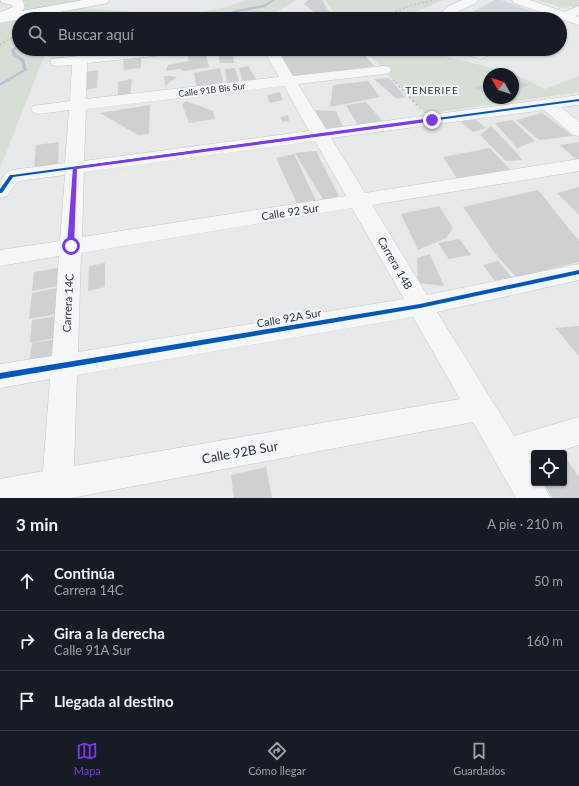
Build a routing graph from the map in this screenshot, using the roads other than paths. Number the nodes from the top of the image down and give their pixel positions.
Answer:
1 (0, 0) edge
2 (5, 0) edge
3 (103, 0) edge
4 (472, 0) edge
5 (518, 0) edge
6 (579, 10) edge
7 (14, 12) edge
8 (34, 12) edge
9 (449, 12) edge
10 (554, 12) edge
11 (12, 13) edge
12 (12, 16) edge
13 (567, 16) edge
14 (567, 16) edge
15 (0, 18) edge
16 (579, 22) edge
17 (111, 56) edge
18 (274, 56) edge
19 (80, 59) junction
20 (57, 62) dead end
21 (384, 70) road end
22 (289, 81) junction
23 (579, 100) edge
24 (547, 104) junction
25 (78, 105) junction
26 (39, 110) dead end
27 (579, 131) edge
28 (320, 135) junction
29 (579, 165) edge
30 (74, 168) junction
31 (0, 192) edge
32 (358, 200) junction
33 (71, 246) junction
34 (0, 258) edge
35 (579, 272) edge
36 (420, 306) junction
37 (65, 365) junction
38 (0, 376) edge
39 (480, 408) junction
40 (579, 432) edge
41 (507, 453) junction
42 (57, 491) edge
43 (0, 495) edge
44 (534, 498) edge

1 - 2 main road
2 - 7 main road
3 - 8 main road
4 - 9 street
5 - 10 main road
6 - 13 street
11 - 15 main road
12 - 15 main road
14 - 16 main road
17 - 19 street
18 - 22 street, Carrera 14B
19 - 20 street
19 - 25 street, Carrera 14C
21 - 22 street, Calle 91B Bis Sur
22 - 25 street, Calle 91B Bis Sur
22 - 28 street, Carrera 14B
23 - 24 street
24 - 27 street
24 - 28 street
25 - 26 street, Calle 91B Bis Sur
25 - 30 street, Carrera 14C
28 - 30 street
28 - 32 street, Carrera 14B
29 - 32 street, Calle 92 Sur
30 - 31 street
30 - 33 street, Carrera 14C
32 - 33 street, Calle 92 Sur
32 - 36 street, Carrera 14B
33 - 34 street, Calle 92 Sur
33 - 37 street, Carrera 14C
35 - 36 street, Calle 92A Sur
36 - 37 street, Calle 92A Sur
36 - 39 street, Carrera 14B
37 - 38 street, Calle 92A Sur
37 - 42 street, Carrera 14C
39 - 41 street, Carrera 14B
39 - 42 street, Calle 92B Sur
40 - 41 street
41 - 44 street, Carrera 14B
42 - 43 street, Calle 92B Sur

